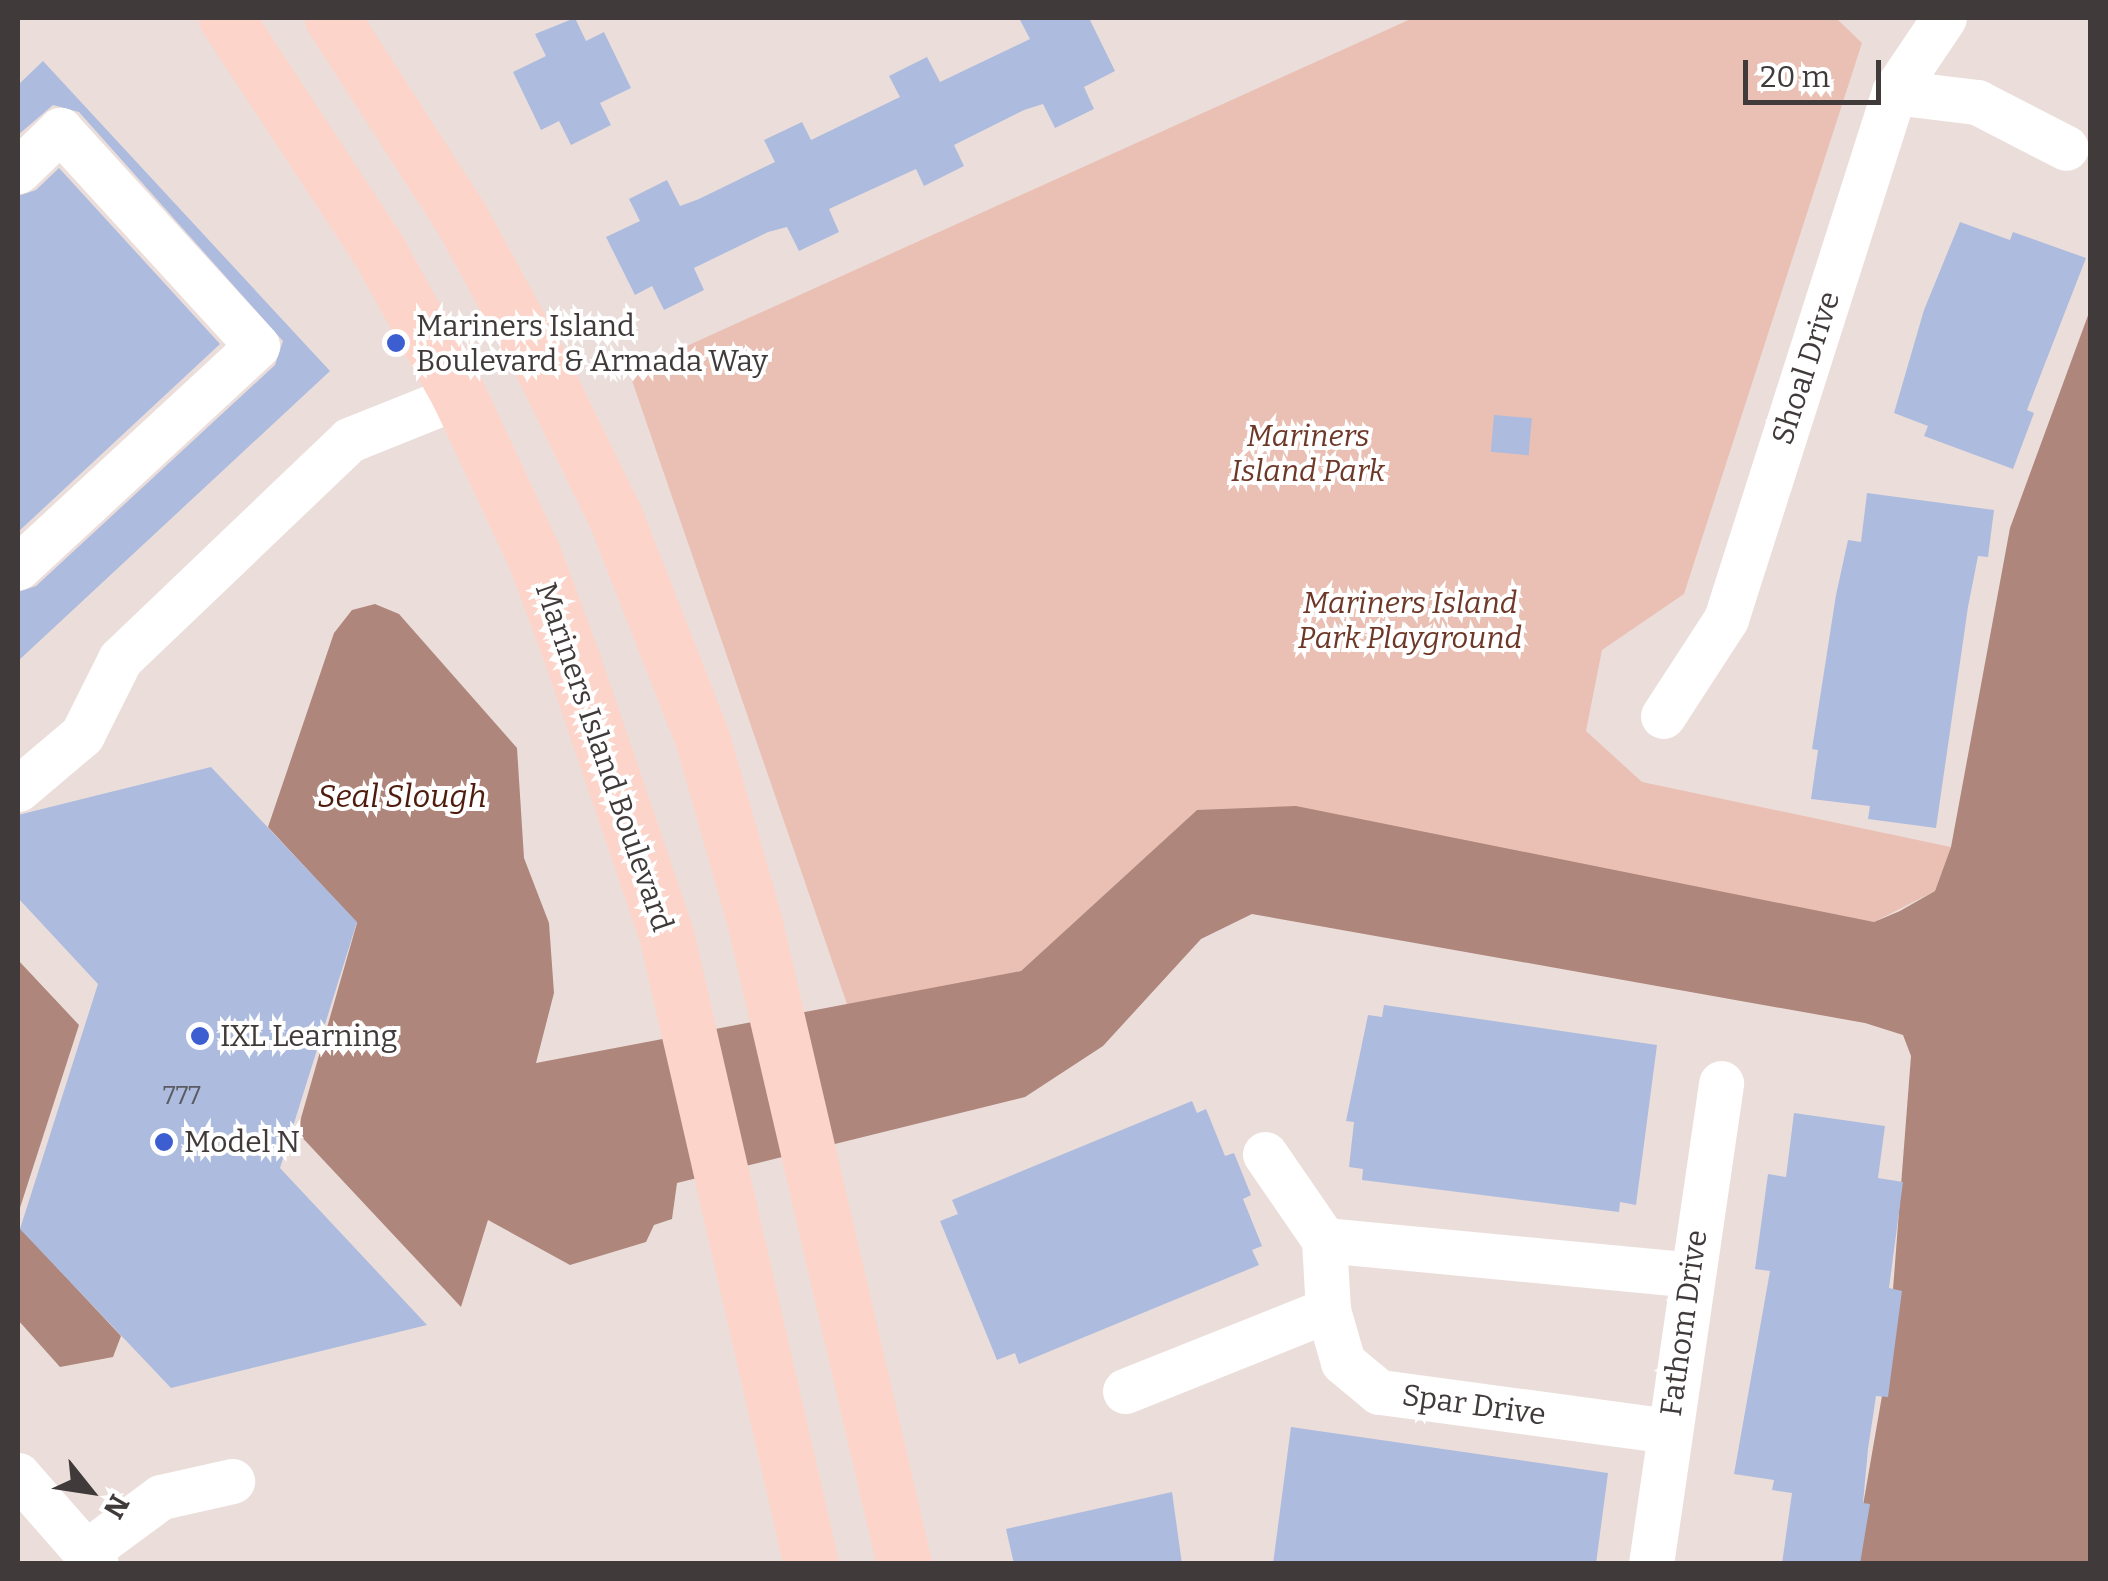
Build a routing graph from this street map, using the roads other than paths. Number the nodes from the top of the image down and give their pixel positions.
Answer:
1 (226, 18) edge
2 (332, 18) edge
3 (1944, 18) edge
4 (1894, 92) junction
5 (2066, 148) dead end
6 (18, 171) edge
7 (459, 396) junction
8 (18, 568) edge
9 (1664, 716) dead end
10 (18, 789) edge
11 (1721, 1084) dead end
12 (1266, 1154) dead end
13 (1324, 1240) junction
14 (1691, 1275) junction
15 (1328, 1310) junction
16 (1125, 1391) dead end
17 (1669, 1431) junction
18 (18, 1476) edge
19 (232, 1481) dead end
20 (91, 1558) edge
21 (812, 1564) edge
22 (904, 1564) edge
23 (1651, 1564) edge

1 - 7 main road, Mariners Island Boulevard
2 - 22 main road
3 - 4 street, Shoal Drive
4 - 5 street
4 - 9 street, Shoal Drive
6 - 8 street
7 - 10 street
7 - 21 main road, Mariners Island Boulevard
11 - 14 street, Fathom Drive
12 - 13 street
13 - 14 street
13 - 15 street, Spar Drive
14 - 17 street, Fathom Drive
15 - 16 street
15 - 17 street, Spar Drive
17 - 23 street, Fathom Drive
18 - 20 street
19 - 20 street

